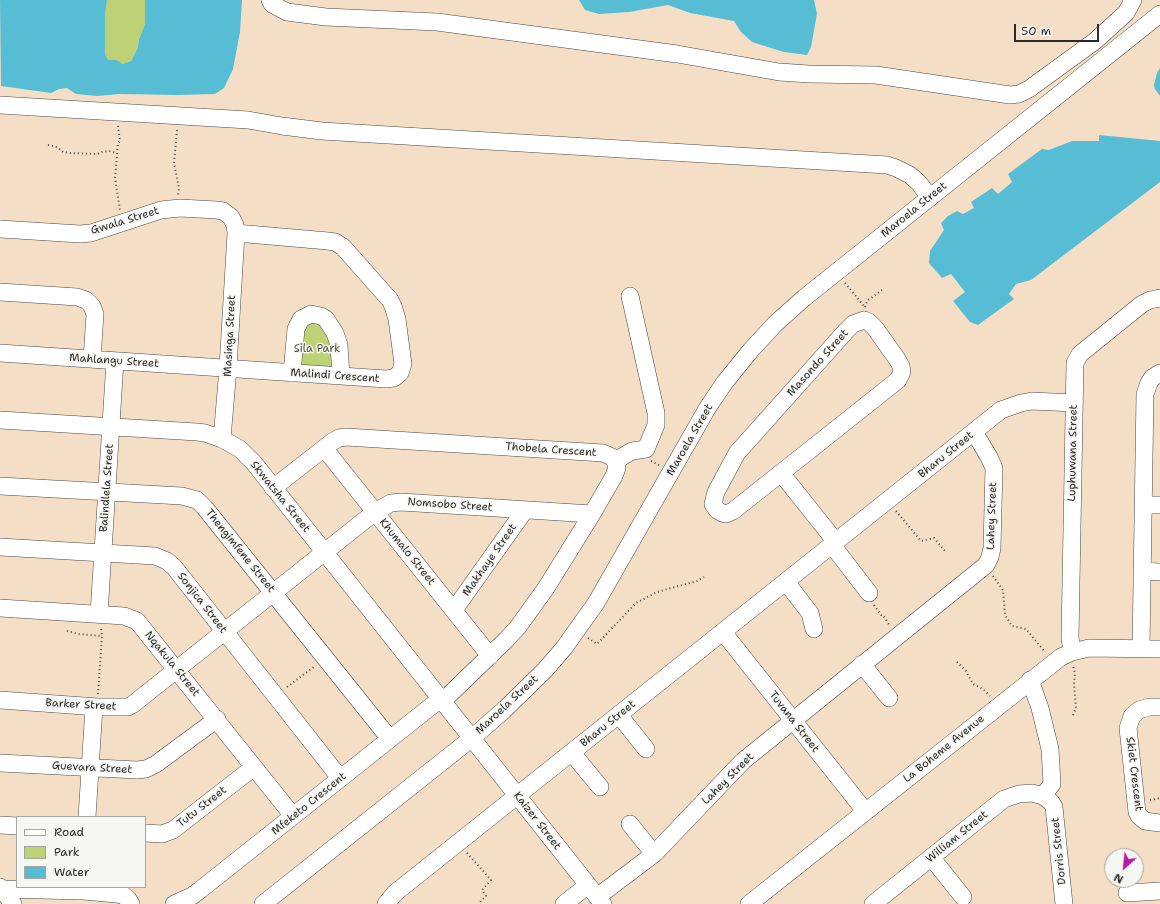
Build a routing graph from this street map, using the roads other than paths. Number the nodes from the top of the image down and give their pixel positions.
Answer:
1 (270, 0) edge
2 (1133, 0) edge
3 (1160, 14) edge
4 (0, 105) edge
5 (930, 198) junction
6 (0, 228) edge
7 (236, 233) junction
8 (0, 292) edge
9 (630, 296) dead end
10 (1160, 298) edge
11 (0, 353) edge
12 (92, 359) junction
13 (115, 361) junction
14 (228, 368) junction
15 (292, 373) junction
16 (1160, 373) edge
17 (341, 376) junction
18 (1074, 403) junction
19 (0, 420) edge
20 (111, 427) junction
21 (974, 432) junction
22 (222, 438) junction
23 (1152, 439) edge
24 (324, 448) junction
25 (615, 461) junction
26 (781, 473) junction
27 (0, 486) edge
28 (273, 488) junction
29 (107, 492) junction
30 (1143, 504) junction
31 (1160, 505) edge
32 (525, 510) junction
33 (375, 512) junction
34 (592, 514) junction
35 (834, 543) junction
36 (0, 548) edge
37 (324, 552) junction
38 (103, 554) junction
39 (1142, 571) junction
40 (1160, 572) edge
41 (786, 582) junction
42 (274, 593) junction
43 (869, 593) road end
44 (0, 608) edge
45 (454, 610) junction
46 (99, 614) junction
47 (814, 629) dead end
48 (225, 632) junction
49 (723, 632) junction
50 (1141, 648) junction
51 (1160, 649) edge
52 (1070, 653) junction
53 (490, 656) junction
54 (862, 664) junction
55 (177, 671) junction
56 (1030, 680) junction
57 (889, 698) dead end
58 (0, 700) edge
59 (441, 700) junction
60 (96, 707) junction
61 (1160, 707) edge
62 (619, 715) junction
63 (216, 719) junction
64 (793, 720) junction
65 (472, 738) junction
66 (390, 739) junction
67 (646, 749) dead end
68 (572, 753) junction
69 (0, 763) edge
70 (254, 767) junction
71 (90, 768) junction
72 (340, 778) junction
73 (600, 787) dead end
74 (518, 796) junction
75 (1046, 798) junction
76 (865, 812) junction
77 (87, 816) edge
78 (293, 816) junction
79 (1160, 823) edge
80 (630, 824) dead end
81 (0, 825) edge
82 (16, 826) edge
83 (146, 833) edge
84 (654, 854) junction
85 (931, 857) junction
86 (1, 888) edge
87 (1160, 891) edge
88 (1127, 893) dead end
89 (83, 894) edge
90 (596, 895) edge
91 (963, 897) dead end
92 (881, 901) edge
93 (13, 904) edge
94 (131, 904) edge
95 (174, 904) edge
96 (263, 904) edge
97 (386, 904) edge
98 (564, 904) edge
99 (749, 904) edge
100 (1064, 904) edge

1 - 2 street
3 - 5 street, Maroela Street
4 - 5 street
5 - 65 street, Maroela Street
6 - 7 street, Gwala Street
7 - 14 street, Masinga Street
7 - 17 street, Malindi Crescent
8 - 12 street
9 - 25 street
10 - 18 street, Luphuwana Street
11 - 12 street, Mahlangu Street
12 - 13 street, Mahlangu Street
13 - 14 street, Mahlangu Street
13 - 20 street, Balindlela Street
14 - 15 street, Malindi Crescent
14 - 22 street, Masinga Street
15 - 17 street, Malindi Crescent
15 - 17 street
16 - 23 street
18 - 21 street, Bharu Street
18 - 52 street, Luphuwana Street
19 - 20 street, Skwatsha Street
20 - 22 street, Skwatsha Street
20 - 29 street, Balindlela Street
21 - 35 street, Bharu Street
21 - 54 street, Lahey Street
22 - 28 street, Skwatsha Street
23 - 30 street
24 - 25 street, Thobela Crescent
24 - 28 street, Thobela Crescent
24 - 33 street, Khumalo Street
25 - 34 street
26 - 26 street, Masondo Street
26 - 35 street
27 - 29 street, Thengimfene Street
28 - 37 street, Skwatsha Street
29 - 38 street, Balindlela Street
29 - 42 street, Thengimfene Street
30 - 31 street
30 - 39 street
32 - 33 street, Nomsobo Street
32 - 34 street, Nomsobo Street
32 - 45 street, Makhaye Street
33 - 37 street, Nomsobo Street
33 - 45 street, Khumalo Street
34 - 53 street
35 - 41 street, Bharu Street
35 - 43 street
36 - 38 street, Sonjica Street
37 - 42 street, Barker Street
37 - 59 street, Skwatsha Street
38 - 46 street, Balindlela Street
38 - 48 street, Sonjica Street
39 - 40 street
39 - 50 street
41 - 47 street
41 - 49 street, Bharu Street
42 - 48 street, Barker Street
42 - 66 street, Thengimfene Street
44 - 46 street, Nqakula Street
45 - 53 street, Khumalo Street
46 - 55 street, Nqakula Street
48 - 55 street, Barker Street
48 - 72 street, Sonjica Street
49 - 62 street, Bharu Street
49 - 64 street, Tuvana Street
50 - 51 street, La Boheme Avenue
50 - 52 street, La Boheme Avenue
52 - 56 street, La Boheme Avenue
53 - 59 street
54 - 57 street
54 - 64 street, Lahey Street
55 - 60 street, Barker Street
55 - 63 street, Nqakula Street
56 - 75 street
56 - 76 street, La Boheme Avenue
58 - 60 street, Barker Street
59 - 65 street, Skwatsha Street
59 - 66 street, Mfeketo Crescent
60 - 71 street
61 - 79 street, Skiet Crescent
62 - 67 street
62 - 68 street, Bharu Street
63 - 70 street, Nqakula Street
63 - 71 street, Guevara Street
64 - 76 street, Tuvana Street
64 - 84 street, Lahey Street
65 - 74 street, Kaizer Street
65 - 96 street, Maroela Street
66 - 72 street, Mfeketo Crescent
68 - 73 street
68 - 74 street, Bharu Street
69 - 71 street, Guevara Street
70 - 78 street, Nqakula Street
70 - 83 street, Tutu Street
71 - 77 street
72 - 78 street, Mfeketo Crescent
74 - 90 street, Kaizer Street
74 - 97 street, Bharu Street
75 - 85 street, William Street
75 - 100 street, Dorris Street
76 - 99 street, La Boheme Avenue
78 - 95 street, Mfeketo Crescent
80 - 84 street
81 - 82 street
84 - 90 street, Lahey Street
85 - 91 street
85 - 92 street, William Street
86 - 89 street
86 - 93 street
87 - 88 street
89 - 94 street
90 - 98 street, Lahey Street

